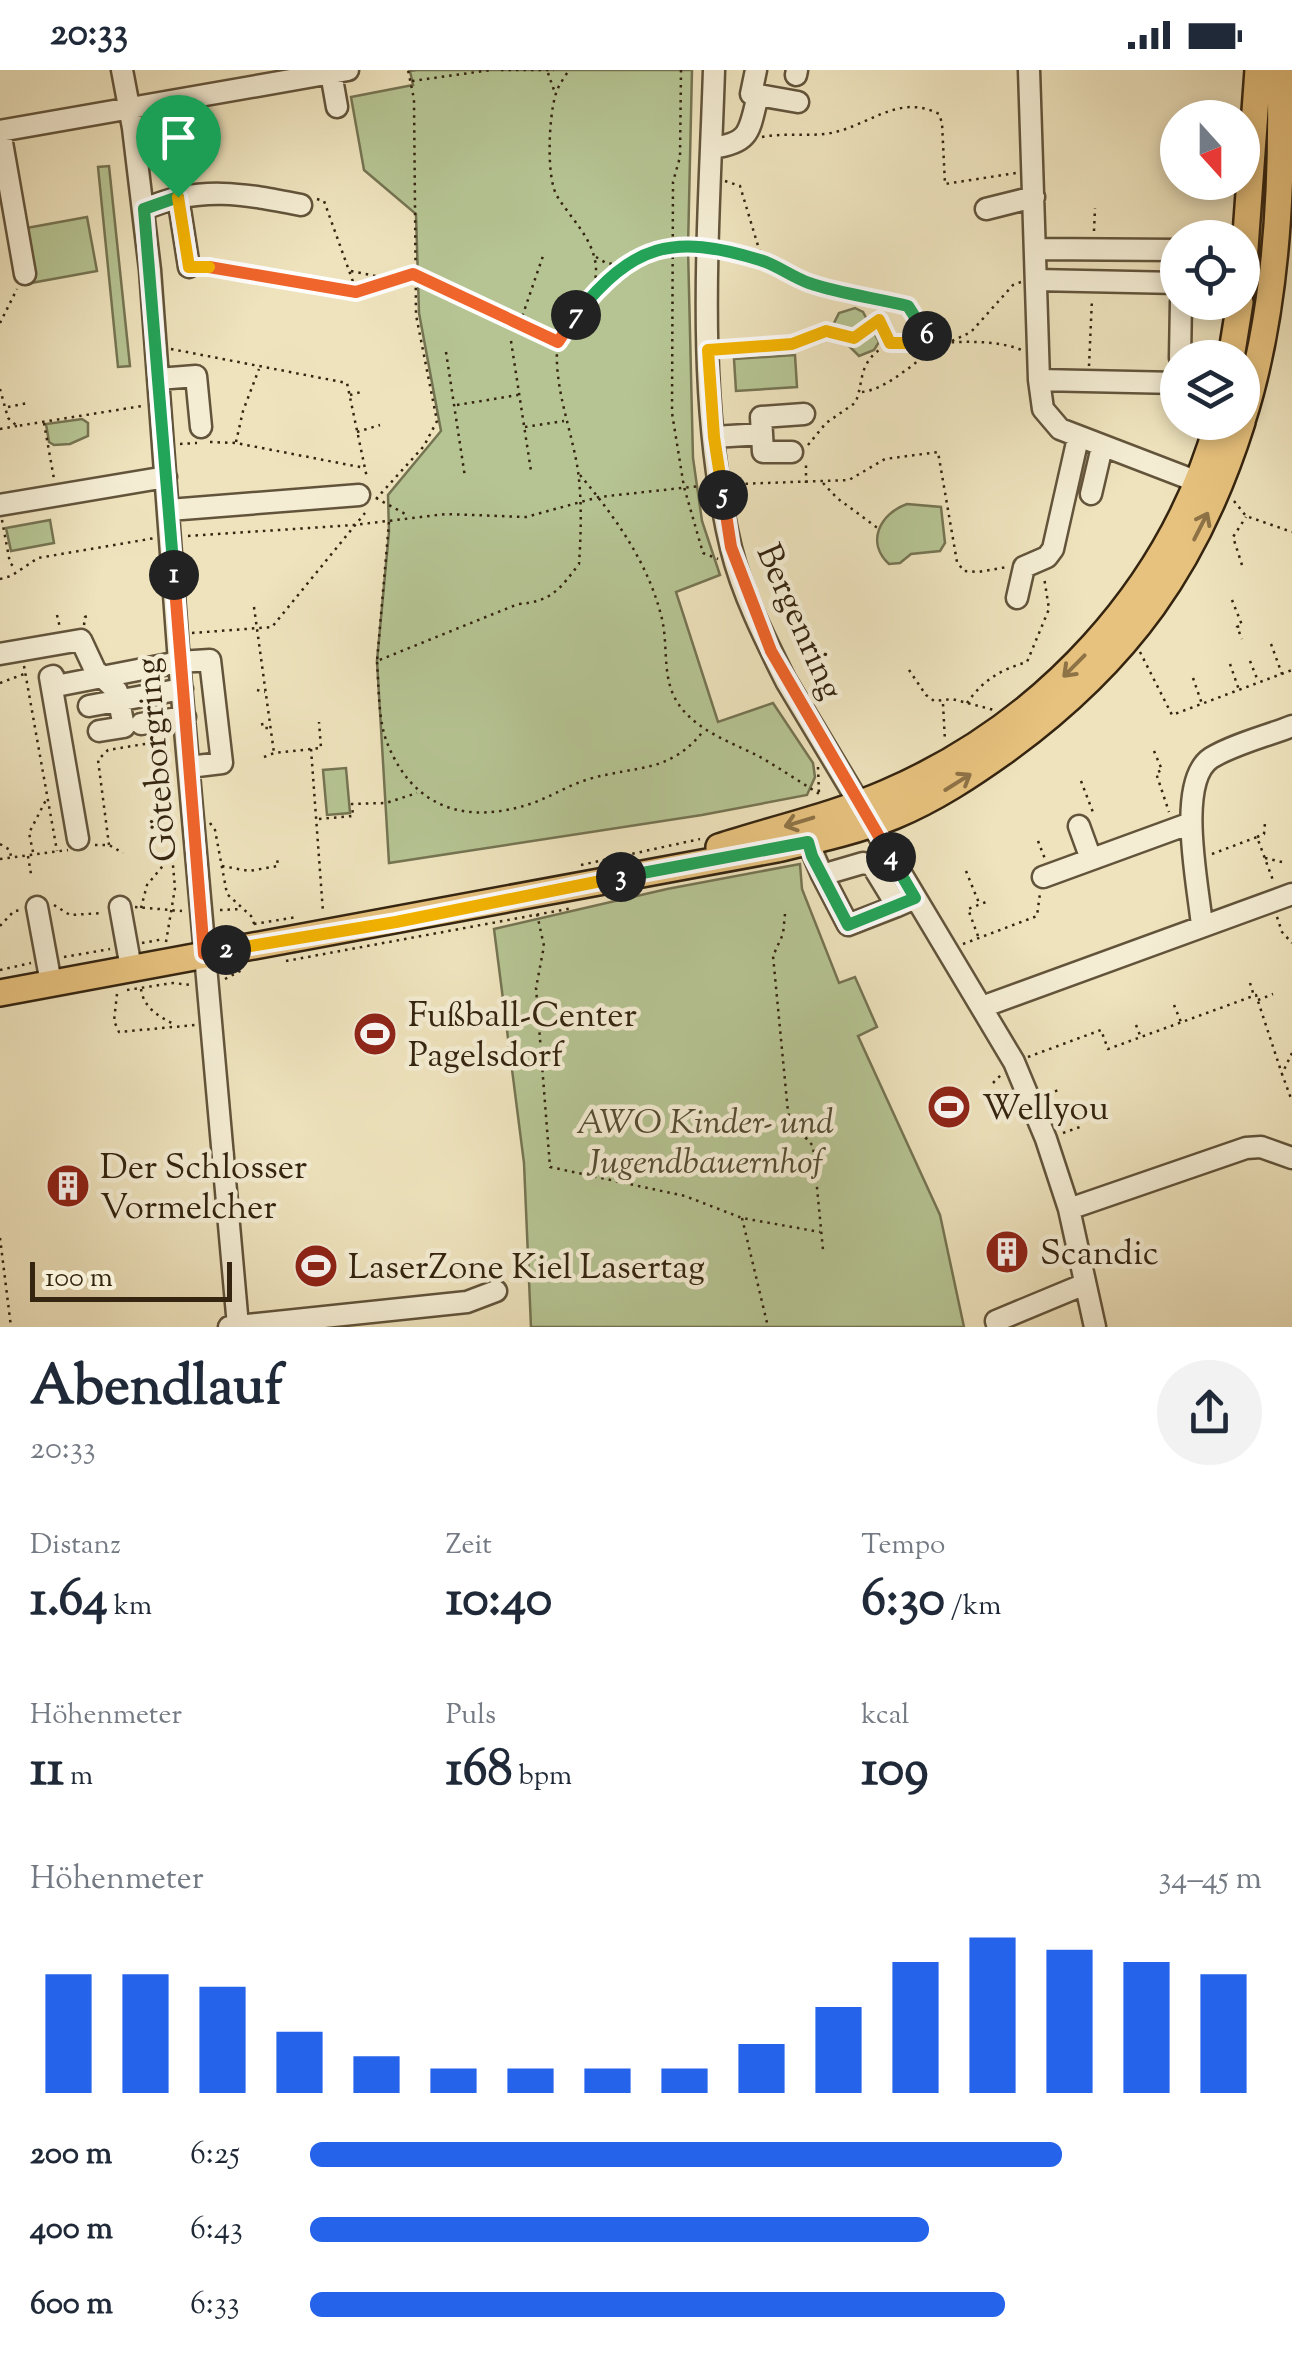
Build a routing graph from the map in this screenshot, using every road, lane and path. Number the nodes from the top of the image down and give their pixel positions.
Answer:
1 (122, 70) edge
2 (408, 70) edge
3 (491, 70) edge
4 (502, 70) edge
5 (554, 70) edge
6 (569, 70) edge
7 (682, 70) edge
8 (714, 70) edge
9 (756, 70) edge
10 (1029, 70) edge
11 (1258, 70) edge
12 (1280, 70) edge
13 (339, 71) edge
14 (547, 71) edge
15 (411, 81) junction
16 (555, 93) junction
17 (758, 96) junction
18 (798, 102) dead end
19 (338, 107) dead end
20 (131, 109) junction
21 (0, 131) edge
22 (743, 140) junction
23 (712, 148) junction
24 (185, 165) dead end
25 (1032, 171) junction
26 (183, 174) dead end
27 (711, 176) junction
28 (178, 197) junction
29 (1034, 197) junction
30 (302, 205) dead end
31 (144, 209) junction
32 (986, 209) dead end
33 (671, 246) junction
34 (709, 248) junction
35 (1035, 249) junction
36 (1122, 250) junction
37 (1160, 250) edge
38 (1264, 250) edge
39 (544, 253) dead end
40 (594, 256) junction
41 (762, 260) junction
42 (624, 265) junction
43 (189, 267) joint
44 (349, 270) dead end
45 (25, 274) joint
46 (413, 274) junction
47 (393, 280) junction
48 (1036, 280) junction
49 (1122, 282) junction
50 (1160, 283) edge
51 (592, 296) junction
52 (877, 298) junction
53 (879, 320) junction
54 (0, 323) edge
55 (519, 324) junction
56 (512, 341) dead end
57 (558, 342) junction
58 (950, 342) junction
59 (890, 343) junction
60 (931, 343) junction
61 (1260, 344) edge
62 (155, 346) junction
63 (708, 350) junction
64 (446, 352) dead end
65 (1038, 356) junction
66 (260, 367) junction
67 (158, 379) junction
68 (1039, 380) junction
69 (1160, 383) edge
70 (0, 389) edge
71 (361, 392) dead end
72 (860, 392) junction
73 (350, 395) junction
74 (520, 395) junction
75 (28, 403) dead end
76 (160, 403) junction
77 (454, 406) junction
78 (6, 407) junction
79 (804, 414) dead end
80 (566, 421) junction
81 (44, 422) junction
82 (17, 426) junction
83 (201, 426) dead end
84 (380, 426) dead end
85 (525, 428) junction
86 (0, 429) edge
87 (357, 432) junction
88 (754, 435) junction
89 (714, 437) junction
90 (1078, 438) junction
91 (1212, 440) edge
92 (1236, 440) edge
93 (236, 443) junction
94 (164, 446) junction
95 (1106, 448) junction
96 (792, 452) dead end
97 (366, 469) junction
98 (531, 472) dead end
99 (578, 472) junction
100 (465, 477) dead end
101 (166, 478) junction
102 (1198, 482) junction
103 (806, 483) dead end
104 (823, 483) dead end
105 (1095, 494) dead end
106 (57, 495) junction
107 (368, 497) junction
108 (0, 507) edge
109 (1224, 507) dead end
110 (169, 510) junction
111 (1246, 516) junction
112 (411, 518) dead end
113 (389, 520) dead end
114 (354, 524) junction
115 (879, 528) dead end
116 (1292, 532) edge
117 (171, 538) junction
118 (1039, 562) junction
119 (737, 565) junction
120 (1242, 565) dead end
121 (17, 570) junction
122 (0, 579) edge
123 (1017, 598) dead end
124 (1232, 600) dead end
125 (254, 608) dead end
126 (258, 628) junction
127 (177, 635) junction
128 (1242, 639) dead end
129 (1271, 644) dead end
130 (1136, 646) dead end
131 (11, 652) edge
132 (262, 656) junction
133 (253, 657) dead end
134 (377, 661) junction
135 (1250, 661) dead end
136 (179, 662) junction
137 (1230, 664) dead end
138 (909, 670) dead end
139 (1292, 670) edge
140 (26, 673) junction
141 (98, 673) junction
142 (1282, 674) junction
143 (1193, 678) dead end
144 (0, 682) edge
145 (1259, 682) junction
146 (61, 685) dead end
147 (182, 690) junction
148 (257, 690) dead end
149 (1239, 690) junction
150 (267, 692) junction
151 (120, 700) junction
152 (943, 702) junction
153 (968, 703) junction
154 (1202, 704) junction
155 (89, 706) dead end
156 (1005, 713) dead end
157 (184, 717) junction
158 (319, 722) dead end
159 (262, 723) dead end
160 (141, 724) dead end
161 (1292, 726) edge
162 (271, 728) junction
163 (705, 729) junction
164 (99, 731) dead end
165 (163, 741) dead end
166 (311, 749) junction
167 (945, 749) dead end
168 (1154, 751) dead end
169 (274, 753) junction
170 (264, 757) dead end
171 (189, 767) junction
172 (1081, 782) dead end
173 (418, 792) junction
174 (47, 798) junction
175 (815, 804) dead end
176 (168, 808) dead end
177 (864, 814) junction
178 (317, 820) junction
179 (1086, 820) joint
180 (1265, 823) dead end
181 (1183, 826) junction
182 (215, 830) dead end
183 (1257, 837) junction
184 (78, 839) dead end
185 (700, 839) dead end
186 (808, 842) junction
187 (0, 844) edge
188 (109, 844) junction
189 (56, 851) junction
190 (123, 853) dead end
191 (30, 854) junction
192 (172, 855) junction
193 (12, 857) junction
194 (277, 858) dead end
195 (1265, 858) junction
196 (0, 859) edge
197 (1091, 859) junction
198 (1196, 860) junction
199 (1282, 862) dead end
200 (221, 866) junction
201 (569, 867) dead end
202 (648, 871) junction
203 (966, 871) dead end
204 (31, 874) dead end
205 (822, 874) junction
206 (1042, 876) joint
207 (1281, 898) edge
208 (906, 902) junction
209 (986, 902) dead end
210 (979, 904) junction
211 (37, 907) junction
212 (574, 907) dead end
213 (130, 908) junction
214 (241, 909) junction
215 (220, 910) dead end
216 (181, 911) dead end
217 (173, 912) junction
218 (324, 913) dead end
219 (785, 914) dead end
220 (306, 916) dead end
221 (538, 916) junction
222 (254, 924) junction
223 (0, 926) edge
224 (1202, 926) junction
225 (256, 931) dead end
226 (166, 938) junction
227 (979, 938) junction
228 (1292, 944) edge
229 (167, 948) dead end
230 (948, 950) junction
231 (204, 954) junction
232 (278, 962) dead end
233 (132, 967) junction
234 (246, 968) dead end
235 (0, 970) edge
236 (49, 972) junction
237 (219, 980) dead end
238 (1250, 983) dead end
239 (192, 984) dead end
240 (0, 992) edge
241 (1274, 994) dead end
242 (1256, 998) junction
243 (1174, 1005) dead end
244 (982, 1007) junction
245 (1181, 1023) junction
246 (211, 1024) junction
247 (1083, 1024) dead end
248 (176, 1025) junction
249 (1136, 1025) dead end
250 (1087, 1035) junction
251 (1140, 1038) junction
252 (1292, 1053) edge
253 (1014, 1062) junction
254 (1282, 1074) junction
255 (1292, 1099) edge
256 (1080, 1127) dead end
257 (1046, 1139) junction
258 (1292, 1158) edge
259 (1070, 1209) junction
260 (742, 1218) junction
261 (820, 1232) junction
262 (0, 1238) edge
263 (823, 1250) dead end
264 (1085, 1284) junction
265 (496, 1291) dead end
266 (238, 1326) edge
267 (11, 1327) edge
268 (229, 1327) edge
269 (768, 1327) edge
270 (998, 1327) edge
271 (1095, 1327) edge

1 - 20 street, Göteborgring
2 - 15 path
3 - 15 path
4 - 14 path
5 - 14 path
6 - 16 path
7 - 33 path
8 - 23 street, Bergenring
9 - 17 street
10 - 25 street
11 - 38 main road
12 - 38 main road
13 - 19 street
13 - 20 street
14 - 16 path
15 - 46 path
16 - 40 path
17 - 18 street
17 - 22 street
20 - 21 street
20 - 31 street, Göteborgring
21 - 45 street
22 - 23 street
22 - 25 path
23 - 27 street, Bergenring
24 - 26 path
25 - 29 street
27 - 34 street, Bergenring
27 - 41 path
28 - 30 street
28 - 31 street
28 - 43 street
29 - 32 street
29 - 35 street
31 - 62 street, Göteborgring
33 - 34 path
33 - 42 path
33 - 119 path
34 - 41 path
34 - 63 street, Bergenring
35 - 36 street
35 - 48 street
36 - 37 street
36 - 49 street
38 - 61 main road
39 - 55 path
40 - 42 path
40 - 51 path
41 - 52 path
42 - 51 path
43 - 47 path
44 - 47 path
45 - 54 path
46 - 47 path
46 - 55 path
46 - 107 path
48 - 49 street
48 - 58 path
48 - 65 street
49 - 50 street
51 - 57 path
52 - 53 path
52 - 60 path
53 - 59 path
53 - 63 path
55 - 57 path
56 - 74 path
57 - 80 path
58 - 60 path
58 - 65 path
58 - 72 path
59 - 60 path
59 - 72 path
62 - 66 path
62 - 67 street, Göteborgring
63 - 89 street, Bergenring
64 - 77 path
65 - 68 street
66 - 73 path
66 - 93 path
67 - 76 street, Göteborgring
67 - 83 street
68 - 69 street
68 - 90 street
70 - 78 path
71 - 73 path
72 - 103 path
73 - 87 path
74 - 77 path
74 - 85 path
75 - 78 path
76 - 81 path
76 - 94 street, Göteborgring
77 - 100 path
78 - 82 path
79 - 88 street
80 - 85 path
80 - 99 path
81 - 82 path
81 - 106 path
82 - 86 path
84 - 87 path
85 - 98 path
87 - 97 path
88 - 89 street
88 - 96 street
89 - 119 street, Bergenring
90 - 95 street
90 - 118 street
91 - 102 main road
177 -> 92 main road
93 - 94 path
93 - 97 path
94 - 101 street, Göteborgring
95 - 102 street
95 - 105 street
97 - 107 path
99 - 134 path
99 - 163 path
101 - 106 street
101 - 110 street, Göteborgring
102 -> 177 main road
104 - 115 path
106 - 108 street
107 - 110 street
107 - 112 path
107 - 114 path
108 - 121 path
109 - 111 path
110 - 117 street, Göteborgring
111 - 116 path
111 - 120 path
113 - 134 path
114 - 117 path
114 - 126 path
117 - 121 path
117 - 127 street, Göteborgring
118 - 123 street
118 - 153 path
119 - 177 street, Bergenring
121 - 122 path
124 - 128 path
125 - 126 path
126 - 127 path
126 - 132 path
127 - 136 street, Göteborgring
129 - 142 path
130 - 154 path
131 - 140 path
131 - 141 street
132 - 133 path
132 - 150 path
134 - 173 path
135 - 145 path
136 - 141 street
136 - 147 street, Göteborgring
136 - 171 street
137 - 149 path
138 - 152 path
139 - 142 path
140 - 144 path
140 - 174 path
141 - 146 street
141 - 151 street
141 - 184 street
142 - 145 path
143 - 154 path
145 - 149 path
147 - 151 street
147 - 157 street, Göteborgring
148 - 150 path
149 - 154 path
150 - 162 path
151 - 155 street
151 - 164 street
152 - 153 path
152 - 167 path
153 - 156 path
157 - 160 street
157 - 171 street, Göteborgring
158 - 166 path
159 - 162 path
161 - 181 street
162 - 169 path
163 - 173 path
163 - 175 path
165 - 188 path
166 - 169 path
166 - 178 path
168 - 181 path
169 - 170 path
171 - 231 street, Göteborgring
172 - 179 path
173 - 178 path
174 - 189 path
174 - 191 path
176 - 192 path
177 - 186 main road
177 -> 202 main road
177 - 208 street, Bergenring
178 - 218 path
179 - 197 street
180 - 183 path
181 - 197 street
181 - 198 street
182 - 200 path
183 - 195 path
183 - 198 path
185 - 201 path
186 - 202 main road
186 - 205 street
187 - 193 path
188 - 189 path
188 - 190 path
189 - 191 path
191 - 193 path
191 - 204 path
192 - 213 path
192 - 217 path
193 - 196 path
194 - 200 path
195 - 199 path
195 - 207 path
197 - 206 street
198 - 224 street
200 - 214 path
202 - 231 main road
203 - 210 path
205 - 208 street
205 - 208 street
206 - 227 path
207 - 224 street
207 - 228 path
208 - 230 street
209 - 210 path
210 - 227 path
211 - 213 path
211 - 223 path
211 - 236 street
212 - 221 path
213 - 217 path
213 - 233 street
214 - 215 path
214 - 222 path
216 - 217 path
217 - 226 path
219 - 261 path
220 - 222 path
221 - 232 path
221 - 260 path
222 - 225 path
224 - 244 street
226 - 229 path
226 - 233 path
227 - 230 path
230 - 244 street
231 - 233 main road
231 - 246 street, Göteborgring
233 - 236 main road
233 - 236 path
233 - 239 path
233 - 248 path
233 - 248 path
234 - 237 path
235 - 236 path
236 - 240 main road
238 - 242 path
241 - 242 path
242 - 245 path
242 - 254 path
243 - 245 path
244 - 253 street
245 - 251 path
246 - 248 path
246 - 266 street, Göteborgring
247 - 250 path
249 - 251 path
250 - 251 path
250 - 253 path
252 - 254 path
253 - 257 street
254 - 255 path
256 - 257 path
257 - 259 street
258 - 259 street
259 - 264 street
260 - 261 path
260 - 269 path
261 - 263 path
262 - 267 path
264 - 270 street
264 - 271 street
265 - 266 street
266 - 268 street

